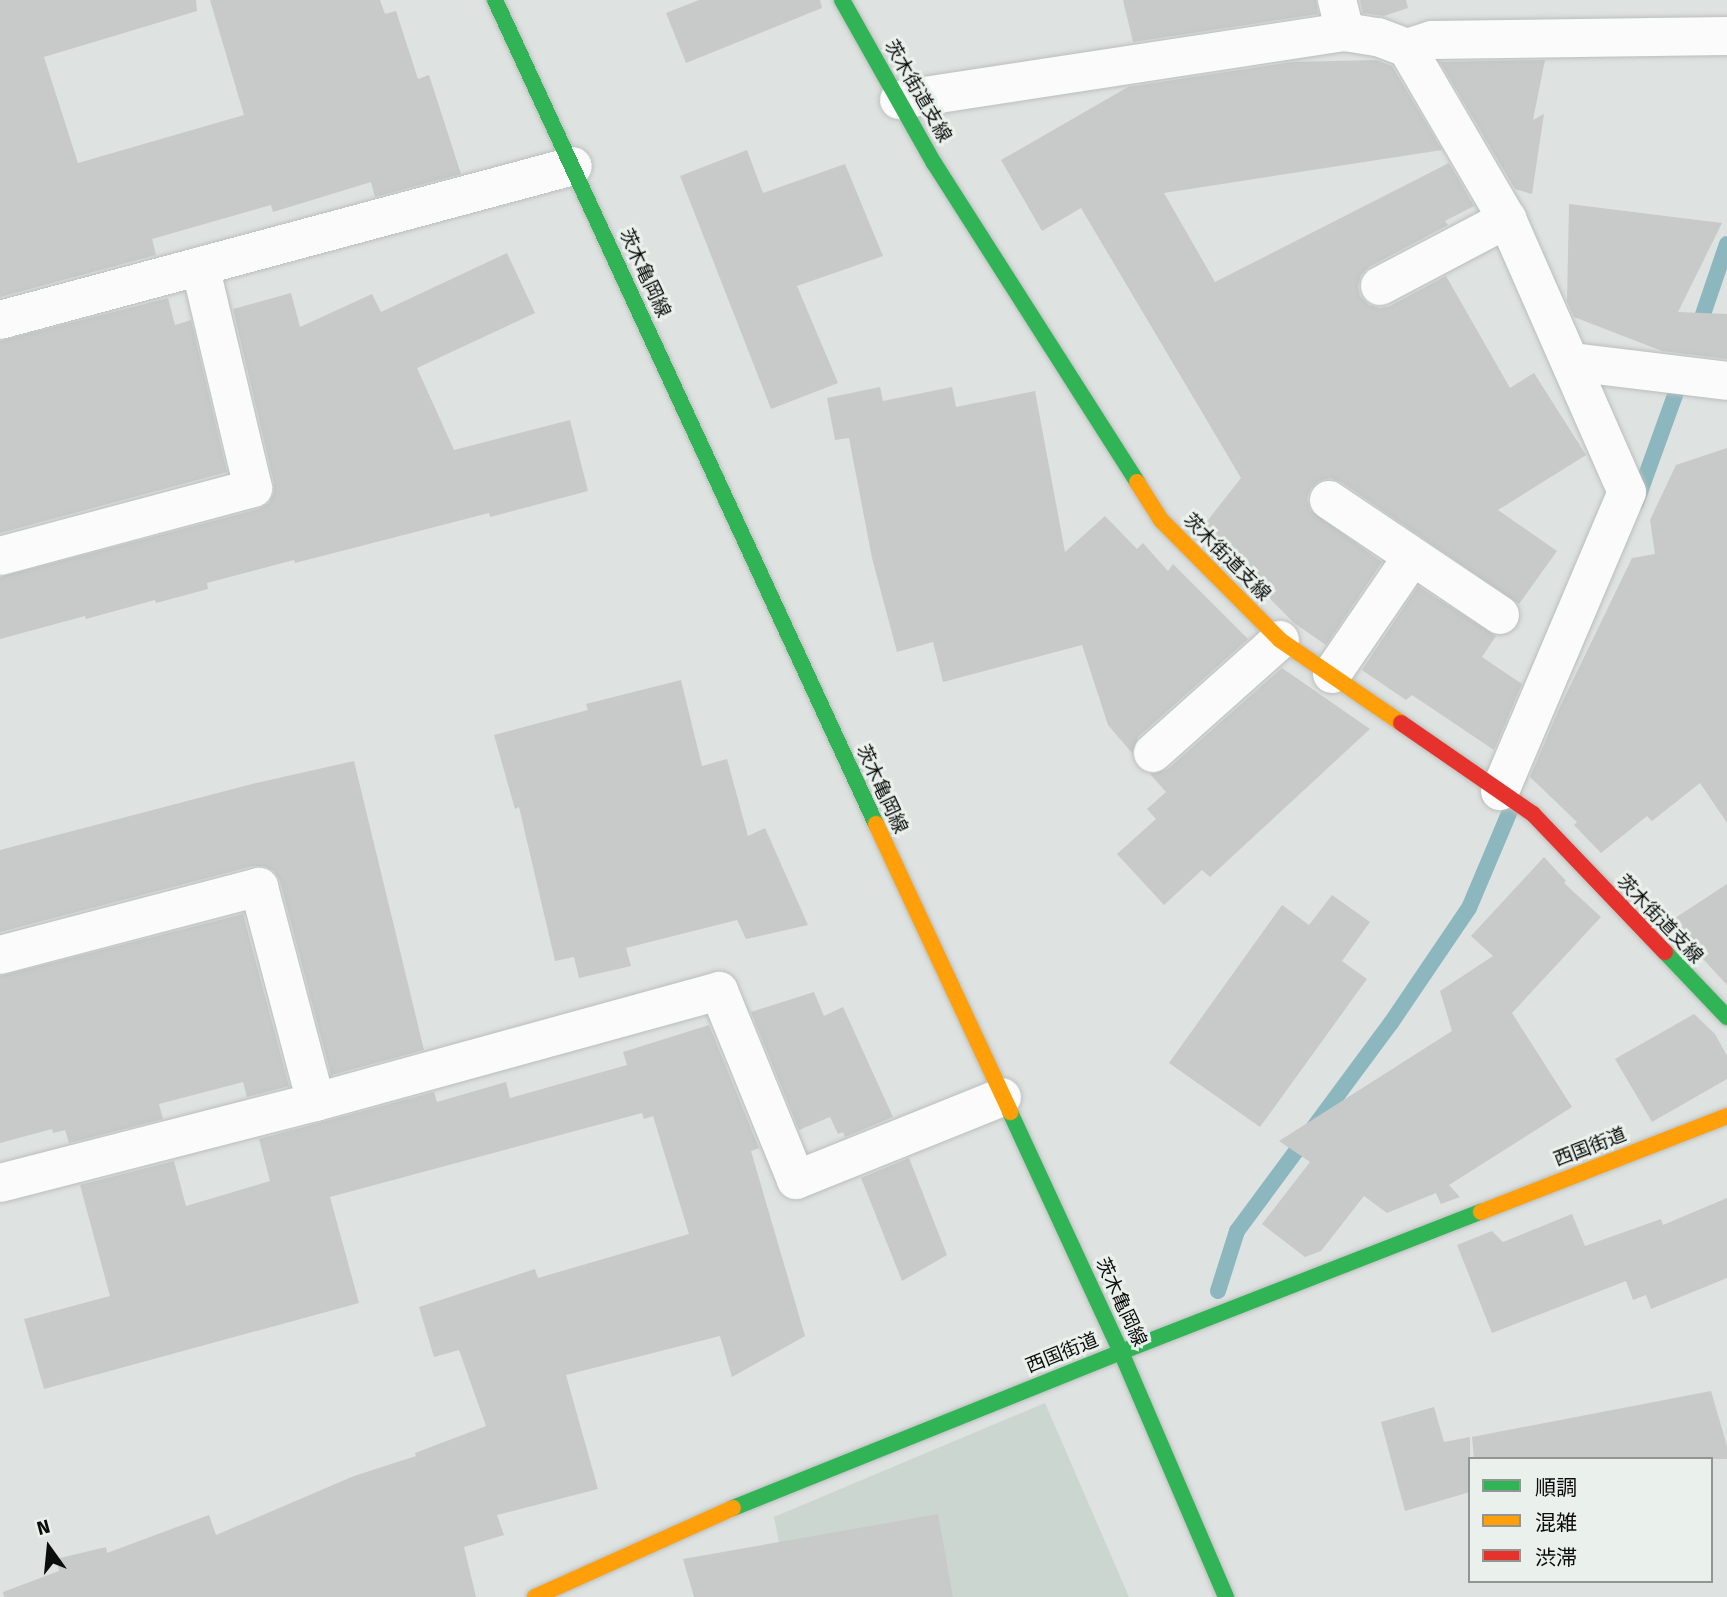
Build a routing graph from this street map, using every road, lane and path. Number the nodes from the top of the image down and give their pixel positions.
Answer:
1 (495, 0) edge
2 (842, 0) edge
3 (1341, 16) edge
4 (1727, 36) edge
5 (1407, 48) junction
6 (899, 100) junction
7 (573, 166) junction
8 (1507, 219) junction
9 (200, 266) junction
10 (1380, 286) dead end
11 (0, 320) edge
12 (1571, 362) junction
13 (1727, 381) edge
14 (1329, 500) dead end
15 (0, 556) edge
16 (1412, 557) junction
17 (1500, 615) dead end
18 (1280, 640) junction
19 (1332, 674) junction
20 (1153, 753) dead end
21 (1500, 791) junction
22 (0, 955) edge
23 (1727, 1017) edge
24 (1002, 1097) junction
25 (316, 1102) junction
26 (1727, 1116) edge
27 (0, 1183) edge
28 (1121, 1352) junction
29 (542, 1596) edge
30 (1226, 1597) edge

1 - 7 street, 茨木亀岡線
2 - 6 street, 茨木街道支線
3 - 5 street
3 - 6 street
4 - 5 street
5 - 8 street
6 - 18 street, 茨木街道支線
7 - 9 street
7 - 24 street, 茨木亀岡線
8 - 10 street
8 - 12 street
9 - 11 street
9 - 15 street
12 - 13 street
12 - 21 street
14 - 16 street
16 - 17 street
16 - 19 street
18 - 19 street, 茨木街道支線
18 - 20 street
19 - 21 street, 茨木街道支線
21 - 23 street, 茨木街道支線
22 - 25 street
24 - 25 street
24 - 28 street, 茨木亀岡線
25 - 27 street
26 - 28 street, 西国街道
28 - 29 street, 西国街道
28 - 30 street, 茨木亀岡線

